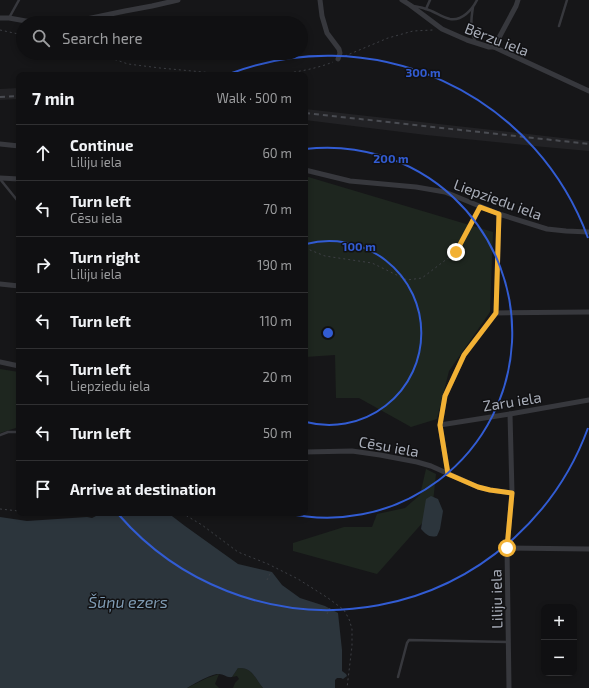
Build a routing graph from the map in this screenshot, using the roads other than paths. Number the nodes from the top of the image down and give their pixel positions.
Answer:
1 (20, 0) edge
2 (178, 0) edge
3 (320, 0) edge
4 (402, 0) edge
5 (430, 0) edge
6 (477, 0) edge
7 (518, 0) edge
8 (567, 0) edge
9 (410, 5) junction
10 (474, 7) junction
11 (426, 9) junction
12 (101, 16) edge
13 (0, 18) edge
14 (9, 18) junction
15 (16, 19) edge
16 (559, 26) dead end
17 (476, 43) junction
18 (494, 47) junction
19 (338, 59) road end
20 (589, 91) edge
21 (0, 144) edge
22 (16, 146) edge
23 (308, 171) edge
24 (0, 179) edge
25 (16, 180) edge
26 (16, 199) edge
27 (499, 214) junction
28 (589, 232) edge
29 (0, 284) edge
30 (16, 286) edge
31 (589, 312) edge
32 (496, 313) junction
33 (0, 362) edge
34 (16, 365) edge
35 (589, 400) edge
36 (510, 414) junction
37 (440, 425) junction
38 (16, 432) edge
39 (0, 435) edge
40 (308, 452) edge
41 (448, 474) junction
42 (512, 493) junction
43 (507, 548) junction
44 (589, 549) edge
45 (509, 642) junction
46 (398, 677) dead end
47 (510, 688) edge

1 - 14 lane
2 - 12 street
3 - 19 street
4 - 9 street, Bērzu iela
5 - 11 lane
6 - 10 lane
7 - 18 street
8 - 16 lane
9 - 11 lane
9 - 17 street, Bērzu iela
10 - 11 lane
10 - 17 lane
13 - 14 street
14 - 15 street
17 - 18 street, Bērzu iela
18 - 20 street, Bērzu iela
21 - 22 street
23 - 27 street, Liepziedu iela
24 - 25 street
24 - 26 lane
27 - 28 street, Liepziedu iela
27 - 32 street
29 - 30 street
31 - 32 street
32 - 37 street
33 - 34 street
35 - 36 street, Zaru iela
36 - 37 street, Zaru iela
36 - 42 street, Liliju iela
37 - 41 street
38 - 39 lane
40 - 41 street, Cēsu iela
41 - 42 street, Cēsu iela
42 - 43 street, Liliju iela
43 - 44 street
43 - 45 street, Liliju iela
45 - 46 lane
45 - 47 street, Liliju iela

